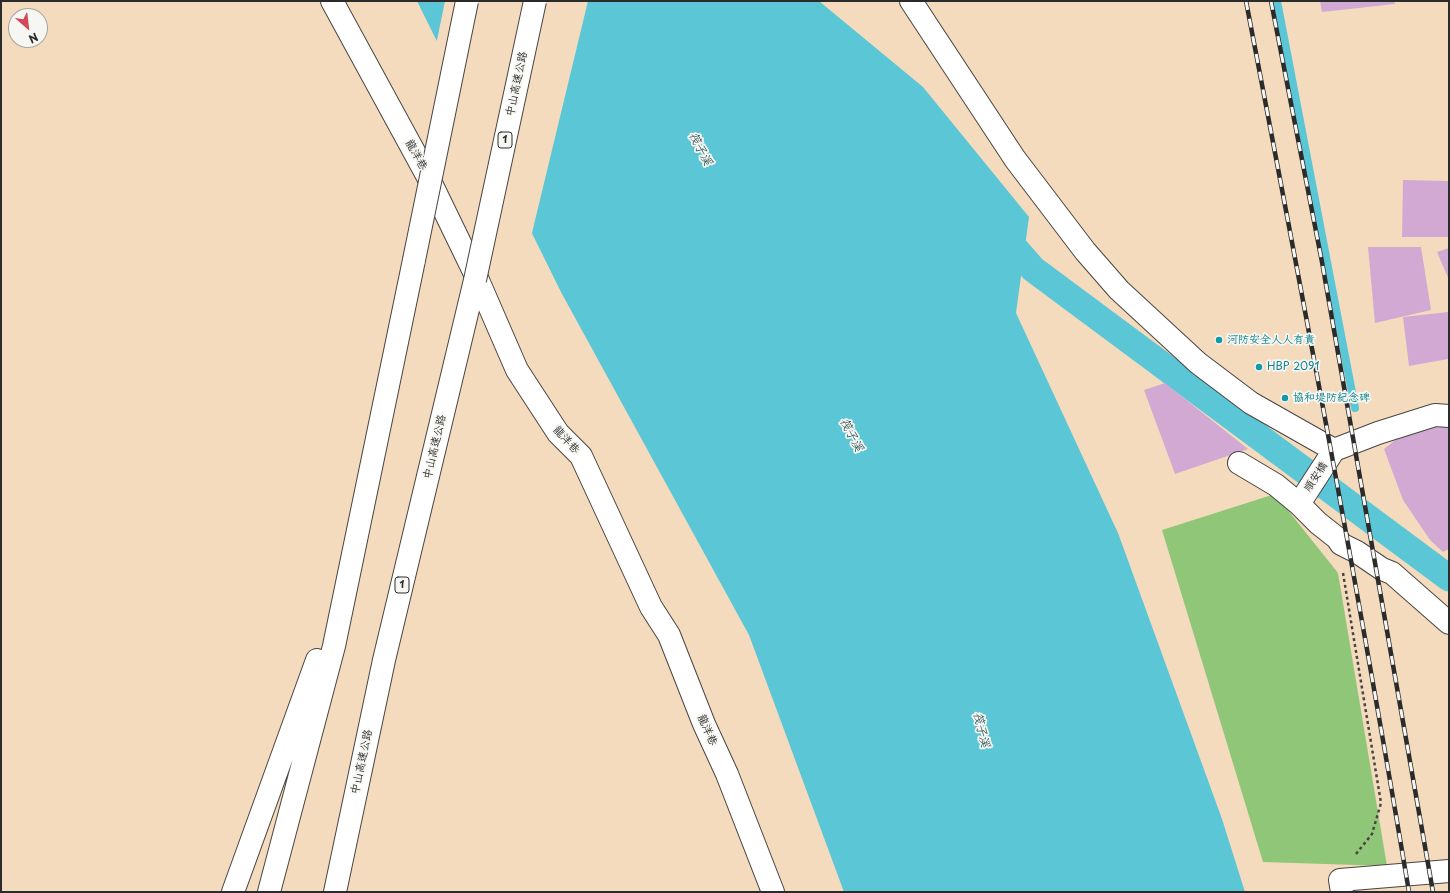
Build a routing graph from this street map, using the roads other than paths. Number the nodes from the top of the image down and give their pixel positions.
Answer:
1 (332, 1) edge
2 (467, 1) edge
3 (534, 1) edge
4 (911, 1) edge
5 (1449, 416) edge
6 (1334, 450) junction
7 (1239, 463) dead end
8 (1299, 504) junction
9 (351, 568) junction
10 (1448, 621) edge
11 (1449, 871) edge
12 (1341, 886) edge
13 (233, 892) edge
14 (269, 892) edge
15 (334, 892) edge
16 (773, 892) edge

1 - 16 main road, 龍洋巷
2 - 9 main road, bridge
3 - 15 main road, 中山高速公路 / 1, bridge
4 - 6 main road
5 - 6 main road
6 - 8 main road, 順安橋
7 - 8 main road
8 - 10 main road
9 - 13 main road
9 - 14 main road
11 - 12 main road

